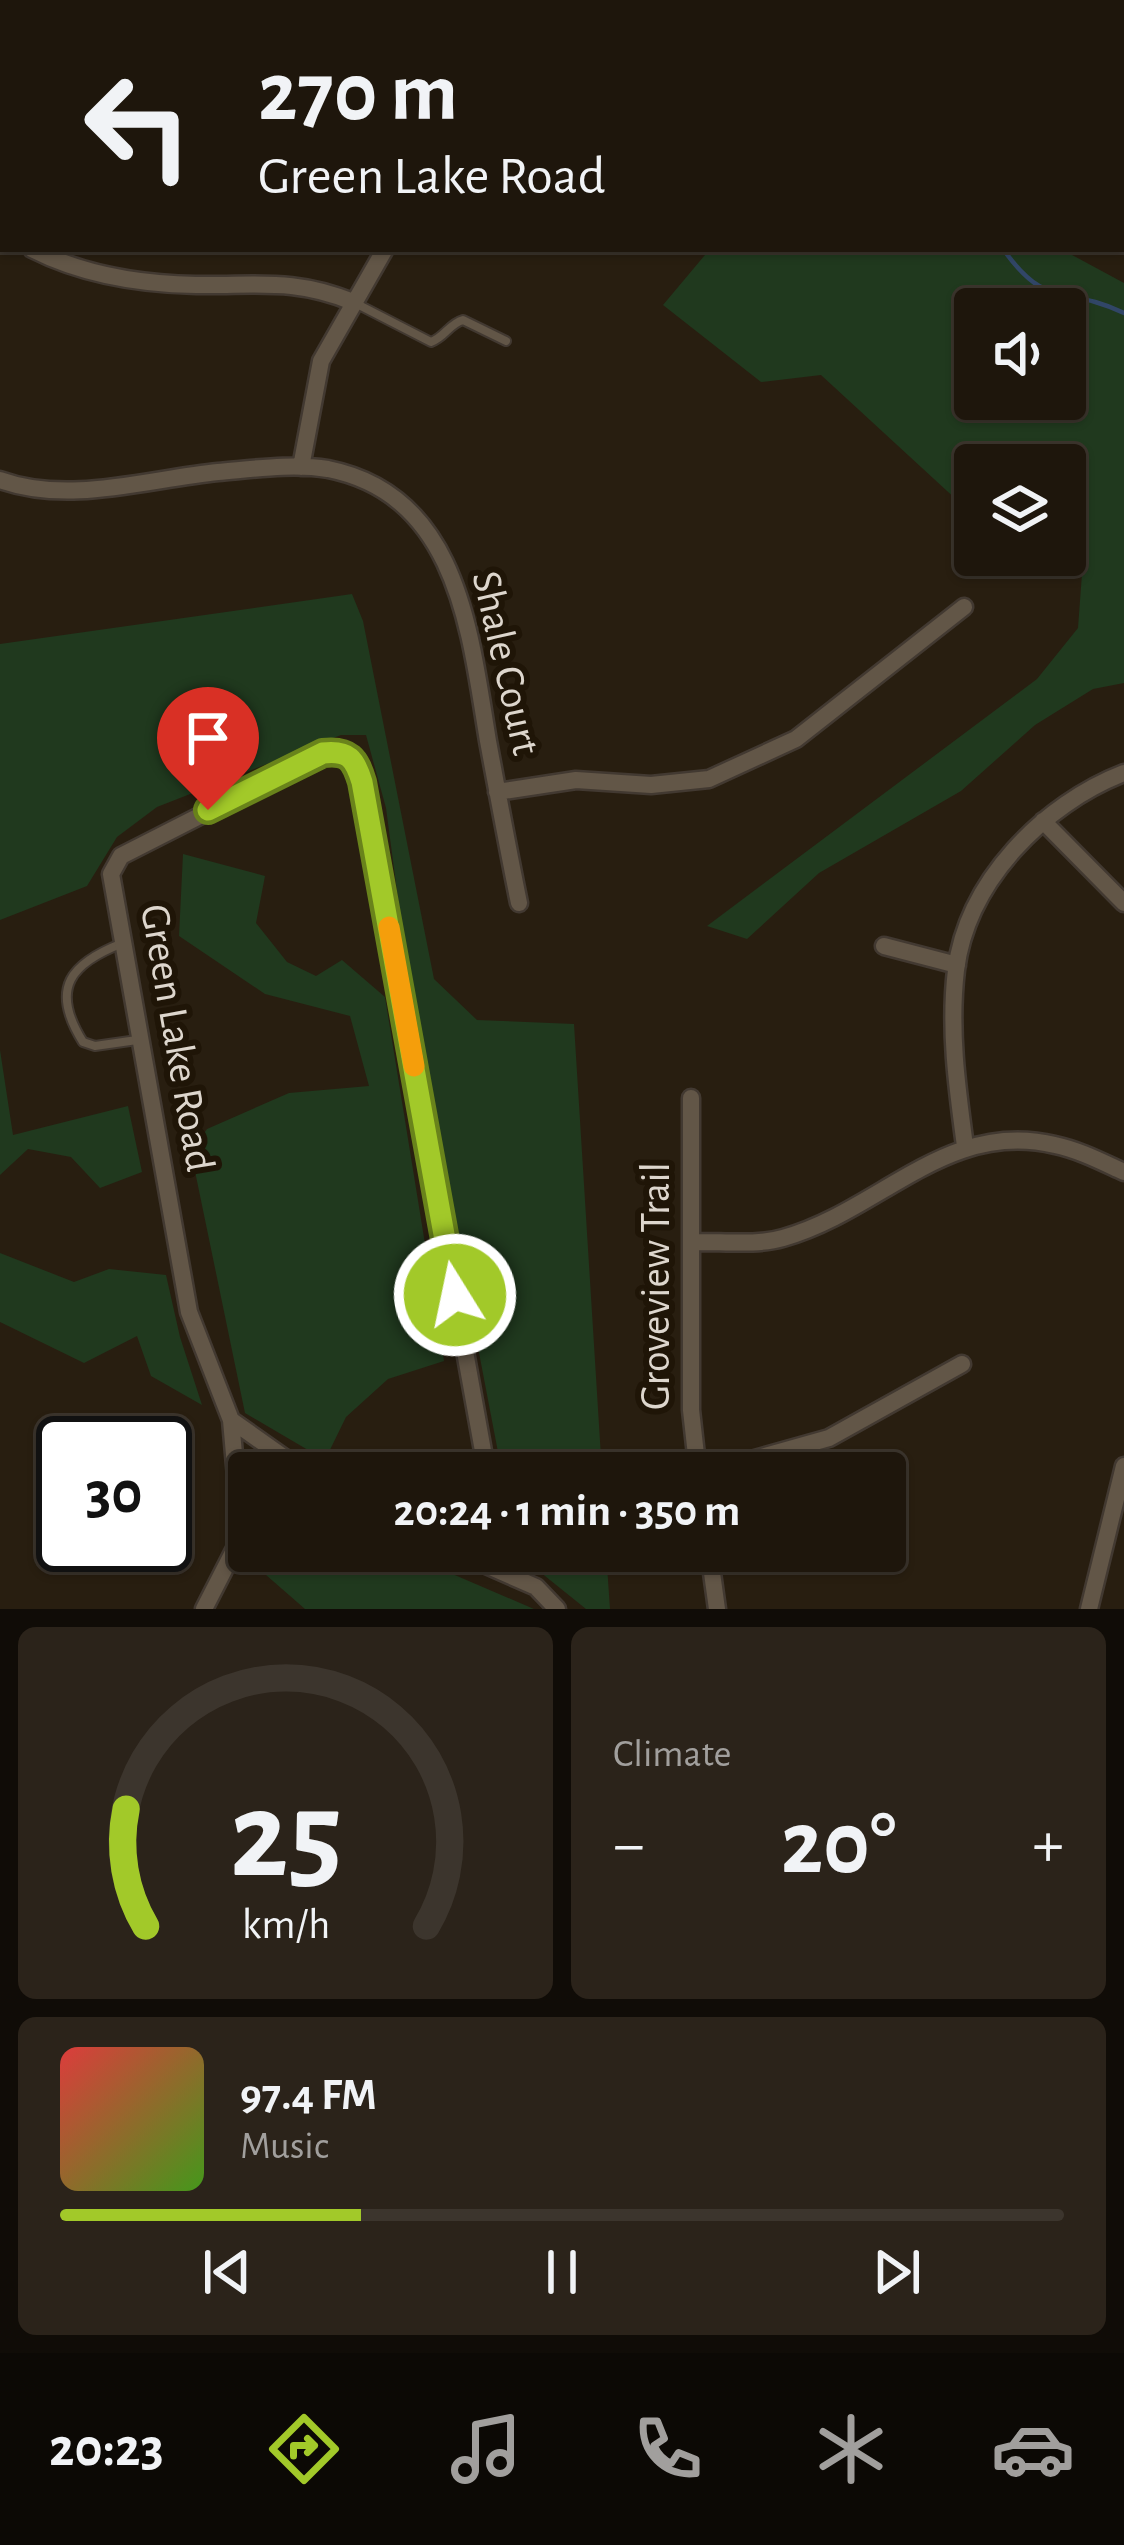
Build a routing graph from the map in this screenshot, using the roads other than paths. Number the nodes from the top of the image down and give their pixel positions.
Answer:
1 (38, 252) edge
2 (383, 252) edge
3 (353, 302) junction
4 (506, 341) dead end
5 (301, 467) junction
6 (0, 480) edge
7 (964, 607) dead end
8 (1124, 773) edge
9 (497, 792) junction
10 (1043, 821) junction
11 (519, 903) dead end
12 (1124, 903) edge
13 (124, 942) junction
14 (884, 946) dead end
15 (957, 965) junction
16 (142, 1039) junction
17 (691, 1097) dead end
18 (965, 1146) junction
19 (1124, 1172) edge
20 (692, 1242) junction
21 (962, 1364) dead end
22 (231, 1420) junction
23 (235, 1452) edge
24 (273, 1452) edge
25 (483, 1452) edge
26 (698, 1452) edge
27 (778, 1452) edge
28 (1124, 1466) edge
29 (228, 1562) edge
30 (516, 1572) edge
31 (712, 1572) edge
32 (204, 1609) edge
33 (557, 1609) edge
34 (717, 1609) edge
35 (1089, 1609) edge

1 - 3 street
2 - 3 street
3 - 4 lane
3 - 5 street
5 - 6 street, Shale Court
5 - 9 street, Shale Court
7 - 9 street
8 - 10 street
9 - 11 street, Shale Court
10 - 12 street
10 - 15 street
13 - 16 street, Green Lake Road
13 - 16 lane
13 - 25 street, Green Lake Road
14 - 15 street
15 - 18 street
16 - 22 street, Green Lake Road
17 - 20 street, Groveview Trail
18 - 19 street
18 - 20 street
20 - 26 street, Groveview Trail
21 - 27 street
22 - 23 street, Green Lake Road
22 - 24 street
28 - 35 street
29 - 32 street
30 - 33 street
31 - 34 street

